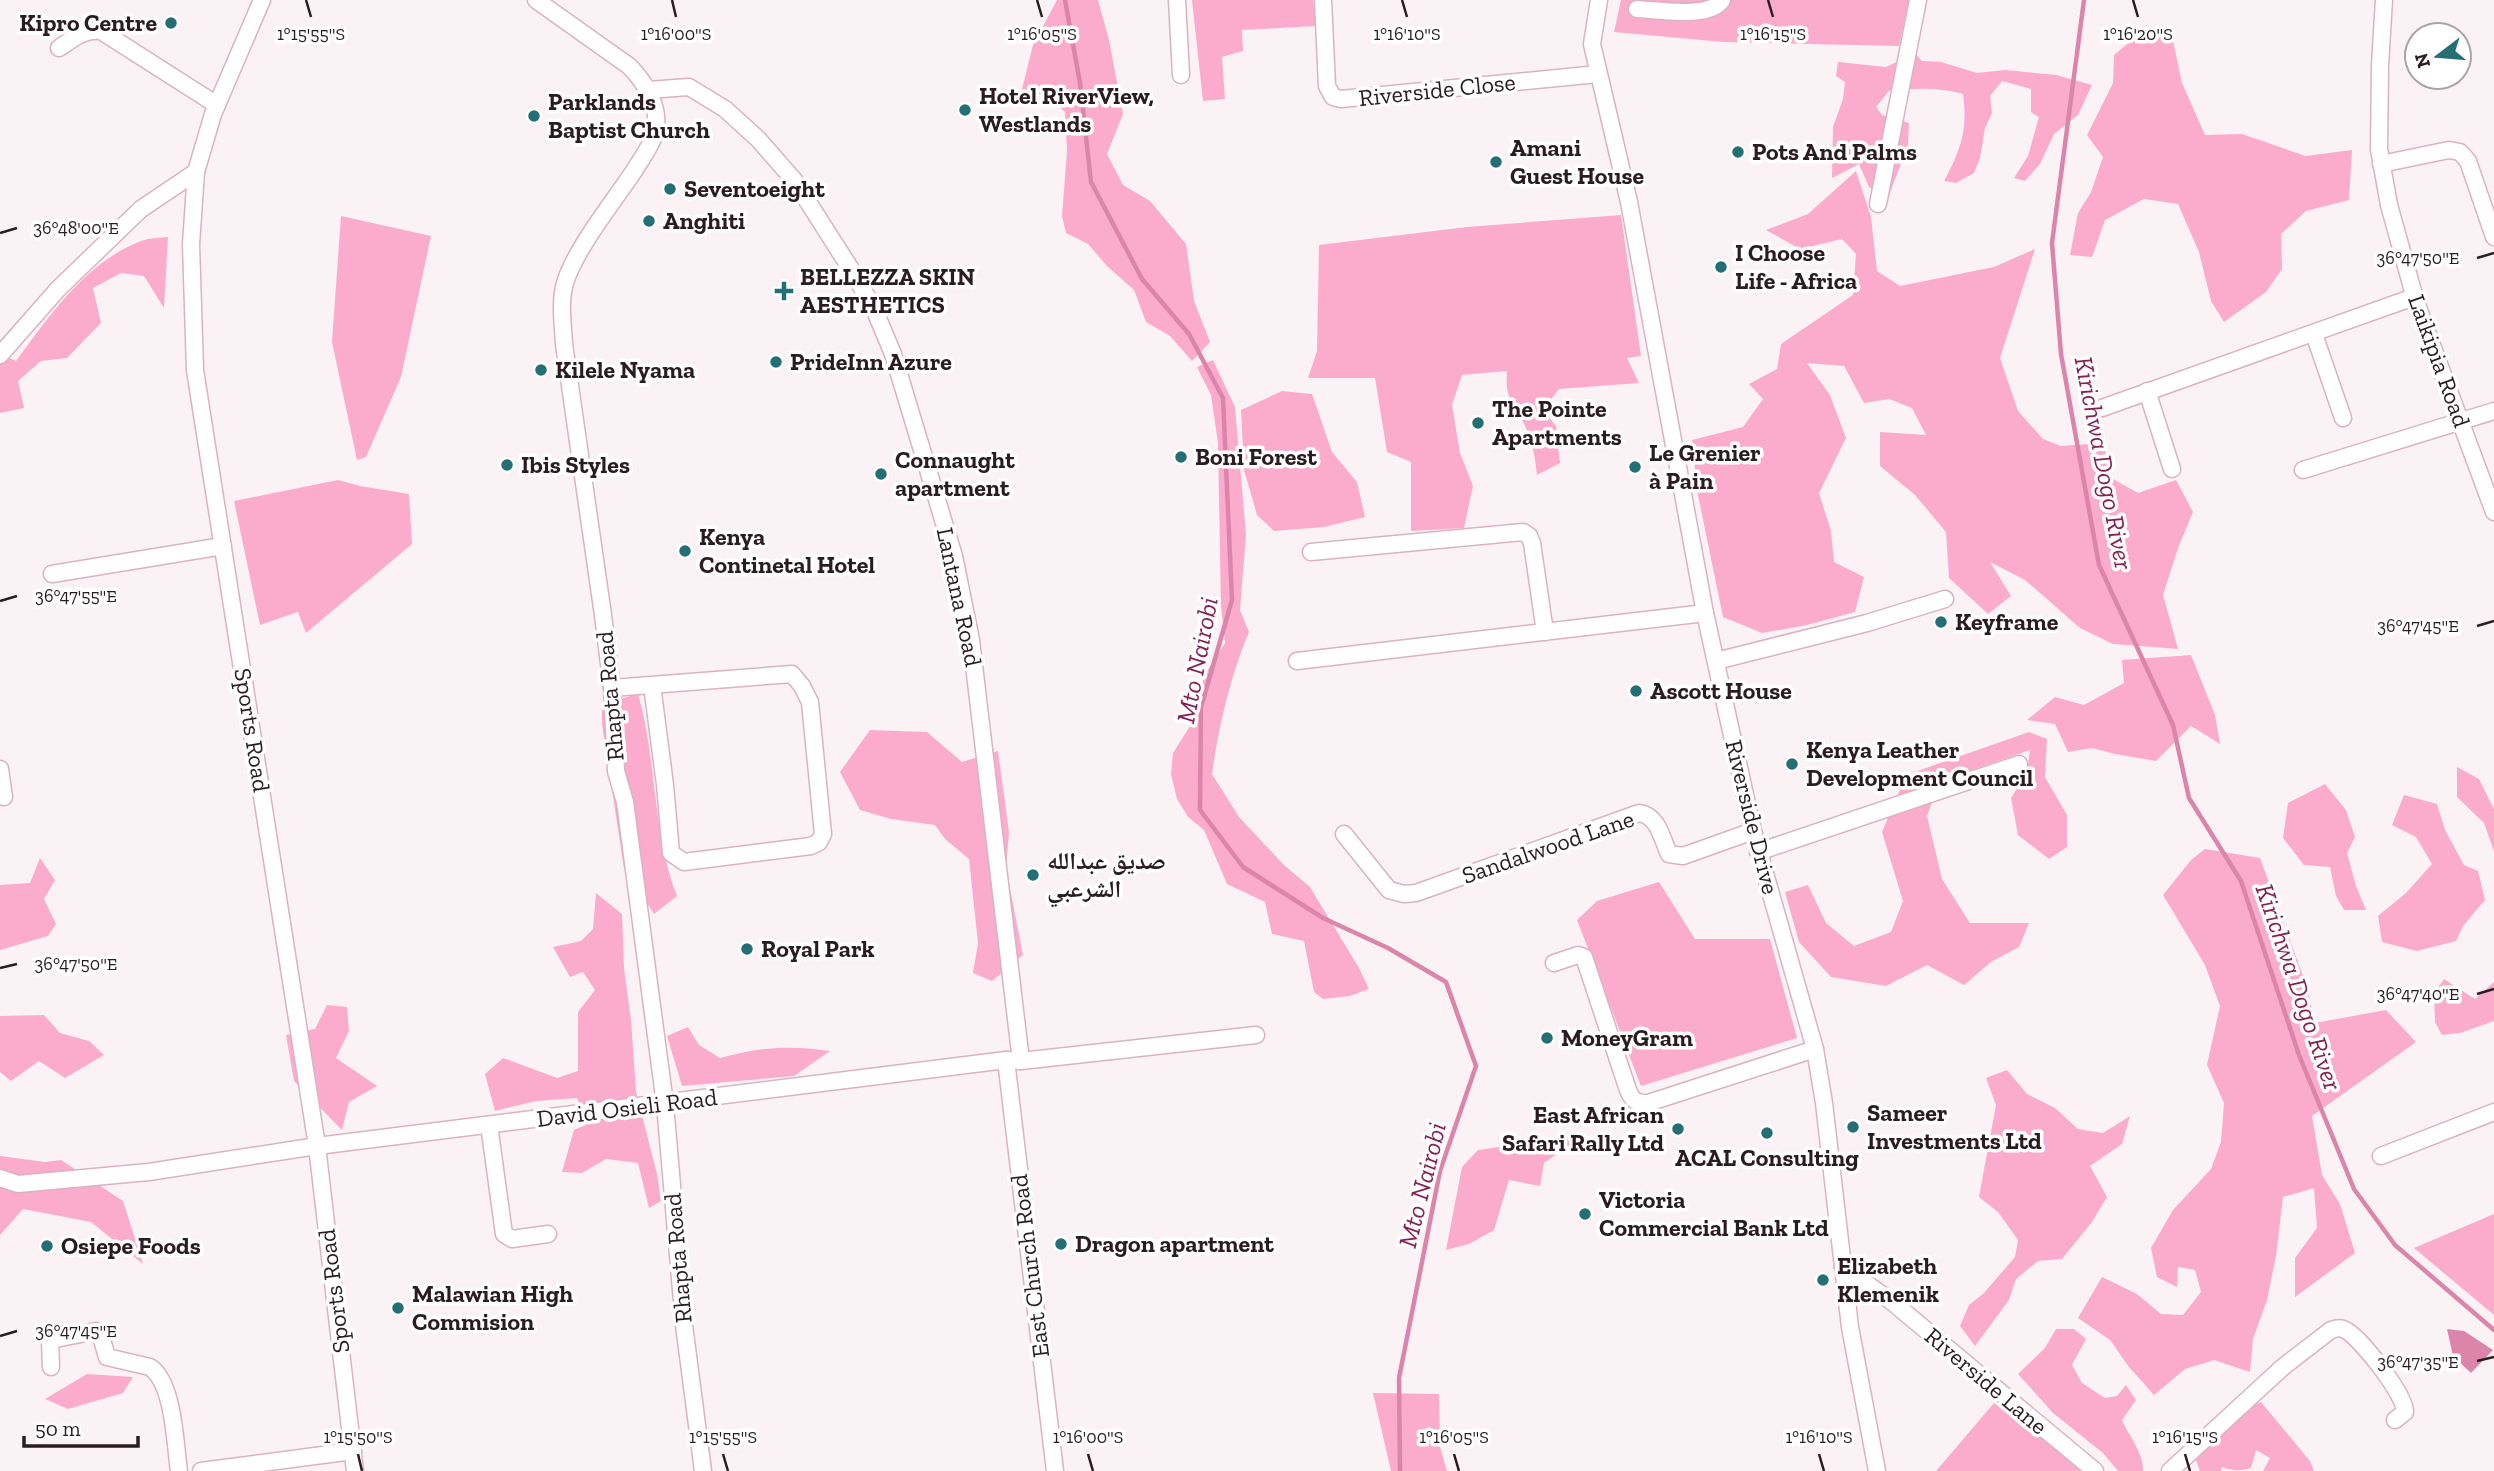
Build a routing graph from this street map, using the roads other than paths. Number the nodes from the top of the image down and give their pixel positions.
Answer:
1 (262, 0) edge
2 (536, 0) edge
3 (1177, 0) edge
4 (1323, 0) edge
5 (1599, 0) edge
6 (1722, 0) edge
7 (1918, 0) edge
8 (2384, 0) edge
9 (1637, 9) dead end
10 (59, 48) dead end
11 (1598, 74) junction
12 (1181, 75) dead end
13 (648, 90) junction
14 (217, 105) junction
15 (2381, 164) junction
16 (195, 172) junction
17 (1878, 204) dead end
18 (2494, 237) edge
19 (2414, 297) junction
20 (2314, 334) junction
21 (2, 347) edge
22 (2147, 391) junction
23 (2102, 408) dead end
24 (2494, 411) edge
25 (2343, 418) dead end
26 (2460, 421) junction
27 (2172, 469) dead end
28 (2303, 470) dead end
29 (2494, 512) edge
30 (223, 546) junction
31 (1311, 552) dead end
32 (52, 574) dead end
33 (1945, 599) dead end
34 (1705, 613) junction
35 (1545, 632) junction
36 (1297, 661) dead end
37 (1716, 662) junction
38 (652, 685) junction
39 (612, 688) junction
40 (2019, 764) dead end
41 (0, 769) edge
42 (4, 797) dead end
43 (1752, 831) junction
44 (1344, 834) dead end
45 (1758, 852) junction
46 (1553, 962) dead end
47 (1256, 1035) dead end
48 (1815, 1049) junction
49 (1013, 1061) junction
50 (665, 1104) junction
51 (2494, 1112) edge
52 (489, 1125) junction
53 (317, 1146) junction
54 (2381, 1156) dead end
55 (0, 1178) edge
56 (548, 1234) dead end
57 (1843, 1267) junction
58 (51, 1367) dead end
59 (2395, 1420) dead end
60 (353, 1451) junction
61 (179, 1471) edge
62 (201, 1471) edge
63 (355, 1471) edge
64 (703, 1471) edge
65 (1055, 1471) edge
66 (1877, 1471) edge
67 (2095, 1471) edge
68 (2170, 1471) edge

1 - 14 street, Sports Road
2 - 13 street, Rhapta Road
3 - 12 street
4 - 11 street, Riverside Close
5 - 11 street, Riverside Drive
6 - 9 street
7 - 17 street
8 - 15 street, Laikipia Road
10 - 14 street
11 - 34 street, Riverside Drive
13 - 39 street, Rhapta Road
13 - 49 street, Lantana Road
14 - 16 street, Sports Road
15 - 18 street
15 - 19 street, Laikipia Road
16 - 21 street
16 - 30 street, Sports Road
19 - 20 street
19 - 26 street, Laikipia Road
20 - 22 street
20 - 25 street
22 - 23 street
22 - 27 street
24 - 26 street
26 - 28 street
26 - 29 street, Laikipia Road
30 - 32 street
30 - 53 street, Sports Road
31 - 35 street
33 - 37 street
34 - 35 street
34 - 37 street, Riverside Drive
35 - 36 street
37 - 43 street, Riverside Drive
38 - 38 street
38 - 39 street
39 - 50 street, Rhapta Road
40 - 45 street
41 - 42 street
43 - 44 street, Sandalwood Lane
43 - 45 street, Riverside Drive
45 - 48 street, Riverside Drive
46 - 48 street
47 - 49 street, David Osieli Road
48 - 57 street, Riverside Drive
49 - 50 street, David Osieli Road
49 - 65 street, East Church Road
50 - 52 street, David Osieli Road
50 - 64 street, Rhapta Road
51 - 54 street
52 - 53 street, David Osieli Road
52 - 56 street
53 - 55 street, David Osieli Road
53 - 60 street, Sports Road
57 - 66 street, Riverside Drive
57 - 67 street, Riverside Lane
58 - 61 street
59 - 68 street
60 - 62 street
60 - 63 street, Sports Road

